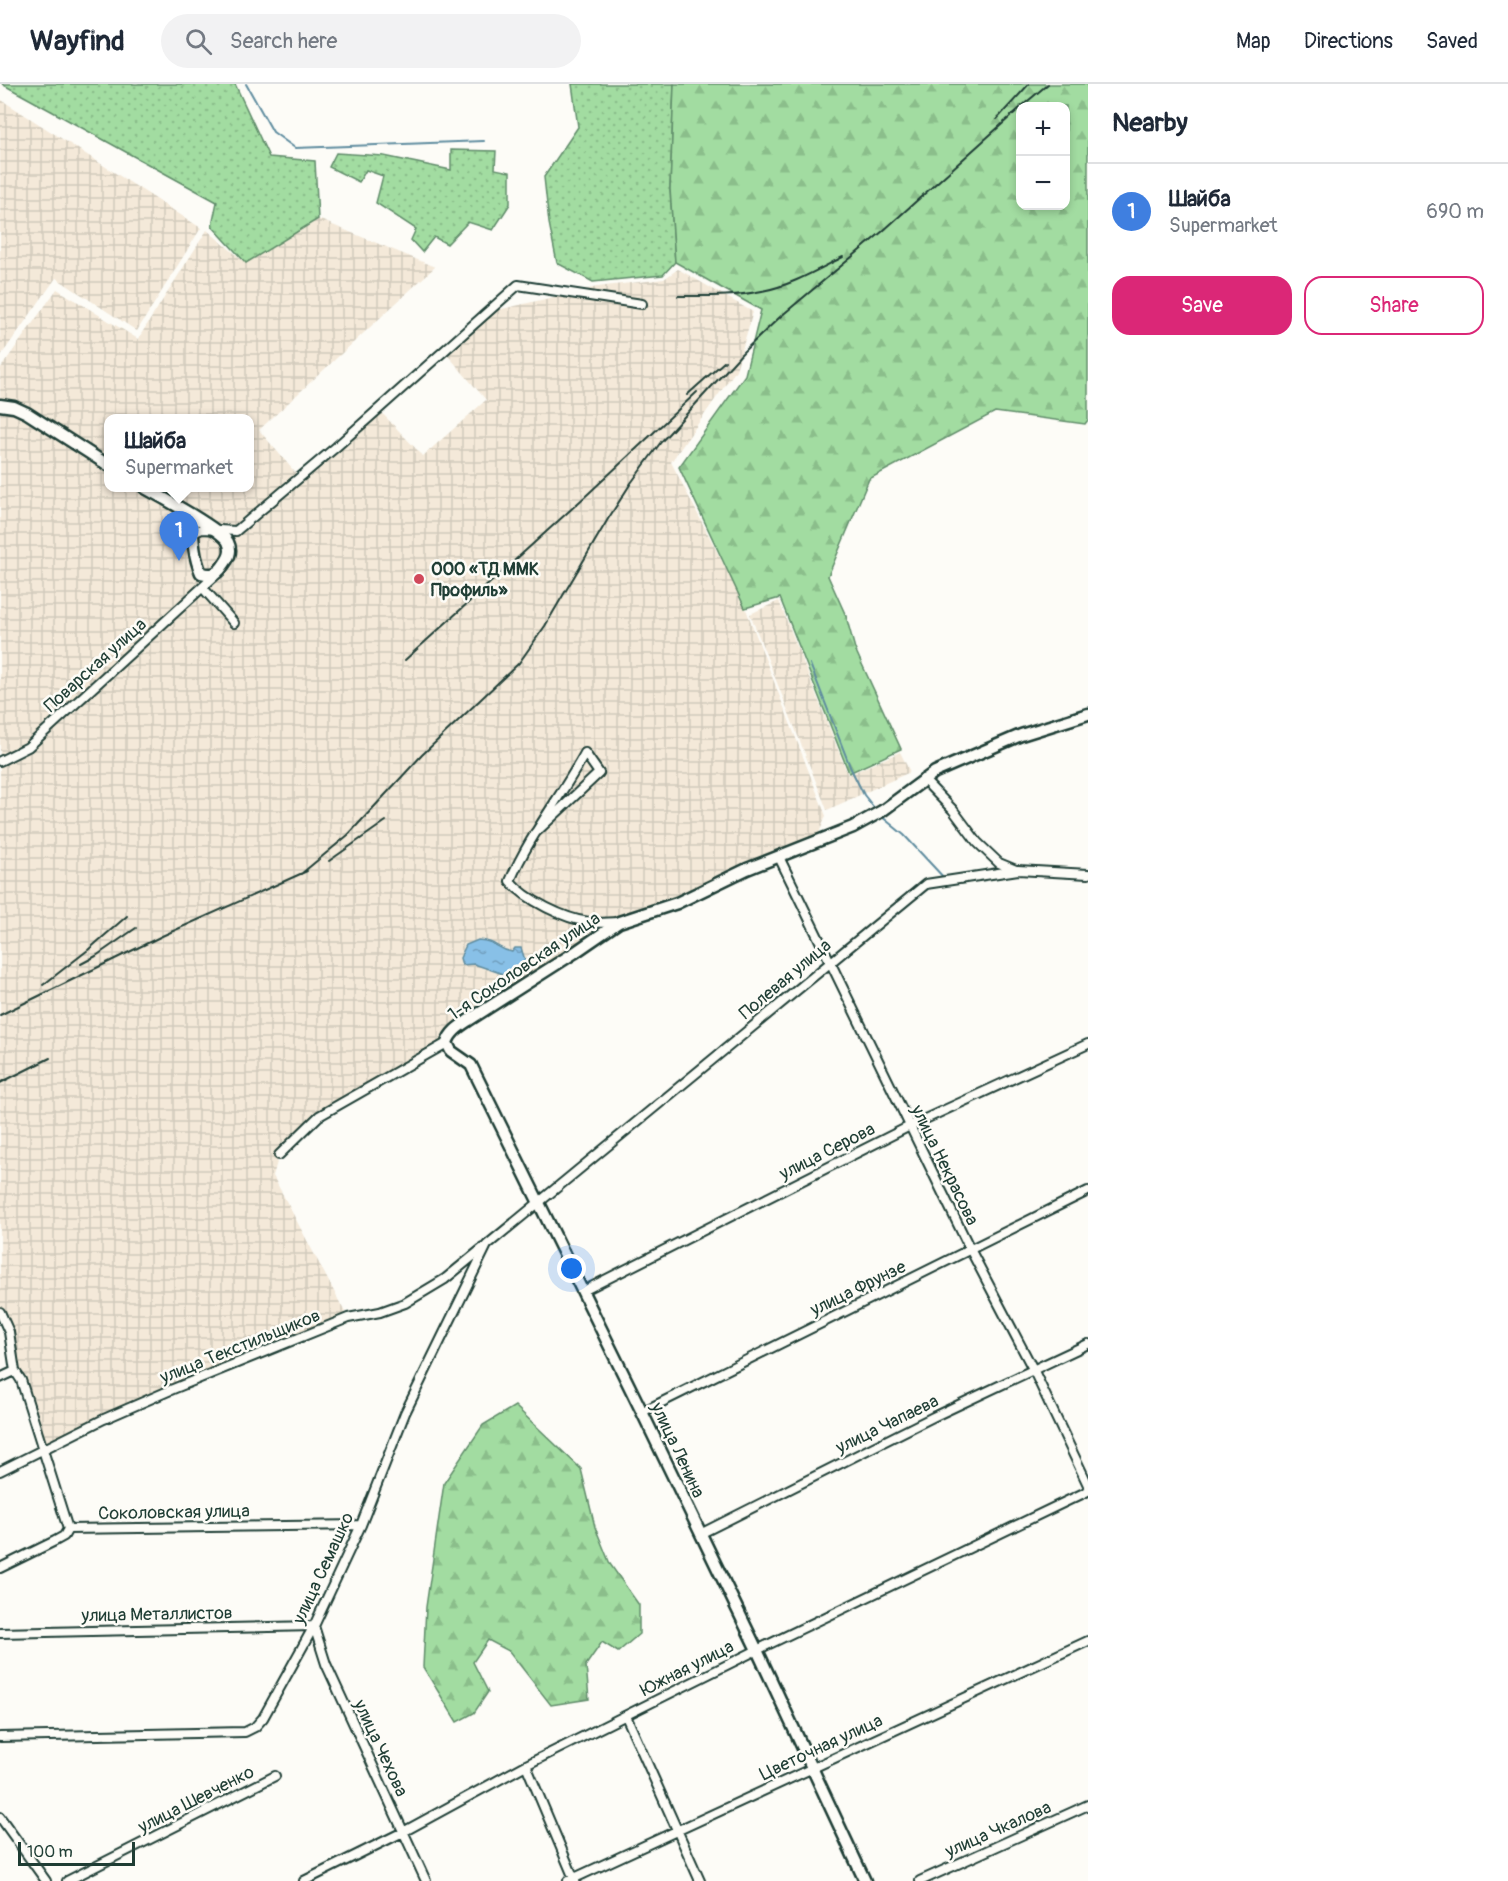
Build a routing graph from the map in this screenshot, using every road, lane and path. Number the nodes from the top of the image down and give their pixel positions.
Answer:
1 (642, 304) dead end
2 (0, 405) edge
3 (104, 462) edge
4 (152, 492) edge
5 (192, 516) junction
6 (215, 530) junction
7 (236, 531) junction
8 (193, 533) junction
9 (231, 550) junction
10 (219, 571) junction
11 (201, 573) junction
12 (204, 587) junction
13 (234, 623) dead end
14 (1088, 714) edge
15 (0, 762) edge
16 (923, 779) junction
17 (536, 833) junction
18 (779, 856) junction
19 (1018, 870) junction
20 (1088, 874) edge
21 (619, 922) junction
22 (829, 962) junction
23 (447, 1043) junction
24 (1088, 1044) edge
25 (910, 1126) junction
26 (279, 1155) dead end
27 (1088, 1191) edge
28 (539, 1203) junction
29 (487, 1245) junction
30 (970, 1249) junction
31 (583, 1291) junction
32 (0, 1312) edge
33 (1088, 1344) edge
34 (1034, 1369) junction
35 (15, 1371) junction
36 (0, 1378) edge
37 (642, 1412) junction
38 (43, 1451) junction
39 (0, 1472) edge
40 (1088, 1485) edge
41 (1088, 1491) edge
42 (361, 1525) junction
43 (68, 1529) junction
44 (700, 1534) junction
45 (0, 1568) edge
46 (315, 1626) junction
47 (0, 1633) edge
48 (1088, 1641) edge
49 (757, 1650) junction
50 (626, 1716) junction
51 (0, 1737) edge
52 (526, 1765) junction
53 (811, 1768) junction
54 (275, 1776) dead end
55 (1088, 1805) edge
56 (0, 1817) edge
57 (677, 1831) junction
58 (403, 1832) junction
59 (573, 1880) edge
60 (46, 1881) edge
61 (67, 1881) edge
62 (304, 1881) edge
63 (426, 1881) edge
64 (700, 1881) edge
65 (865, 1881) edge
66 (920, 1881) edge

1 - 7 street
2 - 3 street
4 - 5 street
5 - 6 street
5 - 8 street
6 - 7 street
6 - 8 street
6 - 9 street
7 - 9 street
8 - 11 street
9 - 10 street
10 - 11 street
10 - 12 street, Поварская улица
11 - 12 street
12 - 13 street
12 - 15 street, Поварская улица
14 - 16 street, 1-я Соколовская улица
16 - 18 street, 1-я Соколовская улица
16 - 19 street
17 - 17 street
17 - 21 street
18 - 21 street, 1-я Соколовская улица
18 - 22 street, улица Некрасова
19 - 20 street, Полевая улица
19 - 22 street, Полевая улица
21 - 23 street, 1-я Соколовская улица
22 - 25 street, улица Некрасова
22 - 28 street, Полевая улица
23 - 26 street, 1-я Соколовская улица
23 - 28 street, улица Ленина
24 - 25 street, улица Серова
25 - 30 street, улица Некрасова
25 - 31 street, улица Серова
27 - 30 street, улица Фрунзе
28 - 29 street, улица Семашко
28 - 31 street, улица Ленина
29 - 38 street, улица Текстильщиков
29 - 42 street, улица Семашко
30 - 34 street, улица Некрасова
30 - 37 street, улица Фрунзе
31 - 37 street, улица Ленина
32 - 35 street
33 - 34 street, улица Чапаева
34 - 40 street, улица Некрасова
34 - 44 street, улица Чапаева
35 - 36 street
35 - 38 street
37 - 44 street, улица Ленина
38 - 39 street, улица Текстильщиков
38 - 43 street
41 - 49 street, Южная улица
42 - 43 street, Соколовская улица
42 - 46 street, улица Семашко
43 - 45 street
44 - 49 street, улица Ленина
46 - 47 street, улица Металлистов
46 - 51 street, улица Семашко
46 - 58 street, улица Чехова
48 - 53 street, Цветочная улица
49 - 50 street, Южная улица
49 - 53 street, улица Ленина
50 - 52 street, Южная улица
50 - 57 street
52 - 58 street, Южная улица
52 - 59 street
53 - 57 street, Цветочная улица
53 - 65 street, улица Ленина
54 - 61 street, улица Шевченко
55 - 66 street, улица Чкалова
56 - 60 street
57 - 59 street, Цветочная улица
57 - 64 street
58 - 62 street, Южная улица
58 - 63 street, улица Чехова

